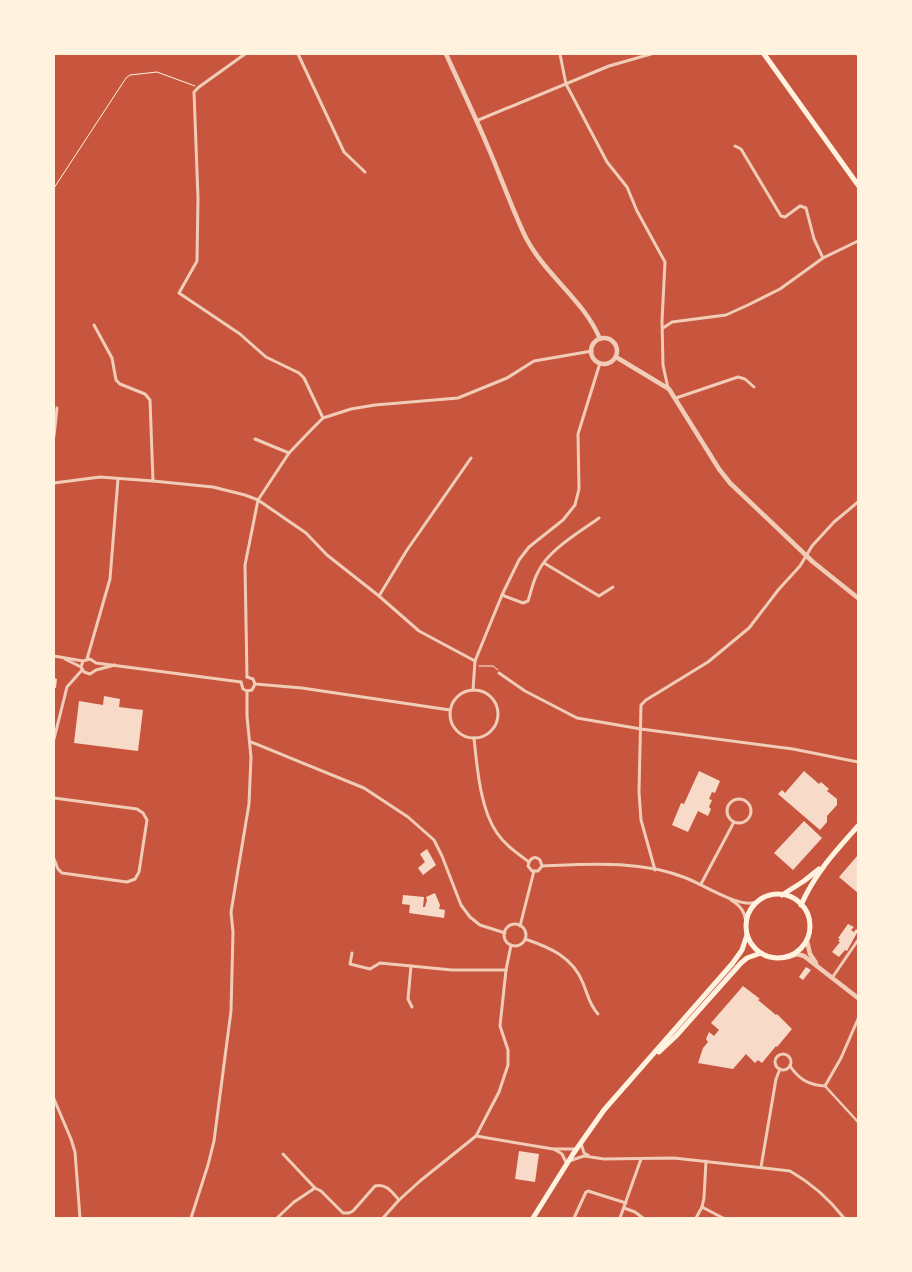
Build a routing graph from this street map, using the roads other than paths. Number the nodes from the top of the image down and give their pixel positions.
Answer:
1 (245, 54) edge
2 (298, 54) edge
3 (446, 54) edge
4 (560, 54) edge
5 (651, 54) edge
6 (764, 54) edge
7 (566, 84) junction
8 (476, 121) junction
9 (736, 146) dead end
10 (365, 172) dead end
11 (858, 185) edge
12 (858, 241) edge
13 (823, 258) junction
14 (94, 325) dead end
15 (663, 328) junction
16 (600, 339) junction
17 (592, 351) junction
18 (616, 357) junction
19 (600, 363) junction
20 (754, 387) dead end
21 (669, 389) junction
22 (676, 398) junction
23 (57, 408) dead end
24 (323, 418) junction
25 (54, 436) edge
26 (255, 439) dead end
27 (289, 453) junction
28 (471, 458) dead end
29 (118, 479) junction
30 (153, 481) junction
31 (54, 483) edge
32 (258, 500) junction
33 (858, 502) edge
34 (599, 518) dead end
35 (806, 555) junction
36 (544, 563) junction
37 (613, 586) dead end
38 (502, 595) junction
39 (379, 596) junction
40 (858, 598) edge
41 (54, 656) edge
42 (60, 656) junction
43 (87, 659) junction
44 (83, 661) junction
45 (475, 661) junction
46 (96, 663) junction
47 (115, 665) junction
48 (82, 669) junction
49 (96, 670) junction
50 (499, 673) road end
51 (86, 674) junction
52 (247, 677) junction
53 (75, 680) junction
54 (241, 682) junction
55 (255, 684) junction
56 (473, 690) junction
57 (247, 691) junction
58 (450, 710) junction
59 (641, 729) junction
60 (54, 737) edge
61 (474, 738) junction
62 (251, 742) junction
63 (858, 762) edge
64 (54, 798) edge
65 (734, 822) junction
66 (858, 826) edge
67 (54, 858) edge
68 (529, 862) junction
69 (823, 865) junction
70 (542, 866) junction
71 (655, 870) junction
72 (534, 871) junction
73 (701, 884) junction
74 (782, 895) junction
75 (725, 896) junction
76 (757, 902) junction
77 (801, 905) junction
78 (746, 923) junction
79 (520, 926) junction
80 (505, 933) junction
81 (747, 935) junction
82 (525, 939) junction
83 (807, 940) junction
84 (858, 940) edge
85 (511, 945) junction
86 (352, 953) dead end
87 (760, 953) junction
88 (788, 957) junction
89 (411, 966) junction
90 (506, 970) junction
91 (822, 970) junction
92 (832, 978) junction
93 (858, 998) edge
94 (412, 1007) dead end
95 (598, 1014) dead end
96 (858, 1019) edge
97 (790, 1066) junction
98 (641, 1069) junction
99 (780, 1069) junction
100 (825, 1086) junction
101 (54, 1099) edge
102 (858, 1122) edge
103 (476, 1136) junction
104 (581, 1143) junction
105 (553, 1149) junction
106 (577, 1149) junction
107 (283, 1154) dead end
108 (604, 1159) junction
109 (641, 1159) junction
110 (706, 1161) junction
111 (567, 1162) junction
112 (761, 1167) junction
113 (315, 1188) junction
114 (399, 1200) junction
115 (626, 1203) junction
116 (624, 1208) junction
117 (702, 1208) junction
118 (80, 1218) edge
119 (190, 1218) edge
120 (278, 1218) edge
121 (383, 1218) edge
122 (532, 1218) edge
123 (574, 1218) edge
124 (620, 1218) edge
125 (643, 1218) edge
126 (696, 1218) edge
127 (723, 1218) edge
128 (844, 1218) edge

1 - 24 street
2 - 10 street
3 - 8 street
4 - 7 street
5 - 7 street
6 - 11 main road
7 - 8 street
7 - 15 street
8 - 16 street
9 - 13 street
12 - 13 street
13 - 15 street
14 - 30 street
15 - 21 street
16 - 17 street
16 - 18 street
17 - 19 street
17 - 24 street
18 - 19 street
18 - 21 street
19 - 38 street
20 - 22 street
21 - 22 street
22 - 35 street
23 - 25 street
24 - 27 street
26 - 27 street
27 - 32 street
28 - 39 street
29 - 30 street
29 - 31 street
29 - 43 street
30 - 32 street
32 - 39 street
32 - 52 street
33 - 35 street
34 - 36 street
35 - 40 street
35 - 59 street
36 - 37 street
36 - 38 street
38 - 45 street
39 - 45 street
41 - 42 street
42 - 44 street
42 - 48 street
43 - 44 street
43 - 46 street
44 - 48 street
45 - 56 street
46 - 47 street
46 - 49 street
47 - 49 street
47 - 54 street
48 - 51 street
48 - 53 street
49 - 51 street
50 - 59 street
51 - 53 street
52 - 54 street
52 - 55 street
53 - 60 street
54 - 57 street
55 - 57 street
55 - 58 street
56 - 58 street
56 - 61 street
57 - 62 street
58 - 61 street
59 - 63 street
59 - 71 street
61 - 68 street
62 - 80 street
62 - 119 street
64 - 67 street
65 - 65 street
65 - 73 street
66 - 69 main road
68 - 70 street
68 - 72 street
69 - 74 main road
69 - 77 main road
70 - 71 street
70 - 72 street
71 - 73 street
72 - 79 street
73 - 75 street
74 - 76 main road
74 - 77 main road
75 - 76 street
75 - 78 street
76 - 78 main road
77 - 83 main road
78 - 81 main road
79 - 80 street
79 - 82 street
80 - 85 street
81 - 87 main road
81 - 98 main road
82 - 85 street
82 - 95 street
83 - 88 main road
83 - 91 street
84 - 92 street
85 - 90 street
86 - 89 street
87 - 88 main road
87 - 98 main road
88 - 91 street
89 - 90 street
89 - 94 street
90 - 103 street
91 - 92 street
92 - 93 street
96 - 100 street
97 - 99 street
97 - 99 street
97 - 100 street
98 - 104 main road
99 - 112 street
100 - 102 street
101 - 118 street
103 - 105 street
103 - 114 street
104 - 106 main road
104 - 108 street
105 - 106 street
105 - 111 street
106 - 111 main road
107 - 113 street
108 - 109 street
108 - 111 street
109 - 110 street
109 - 115 street
110 - 112 street
110 - 117 street
111 - 122 main road
112 - 128 street
113 - 114 street
113 - 120 street
114 - 121 street
115 - 116 street
115 - 123 street
116 - 124 street
116 - 125 street
117 - 126 street
117 - 127 street

